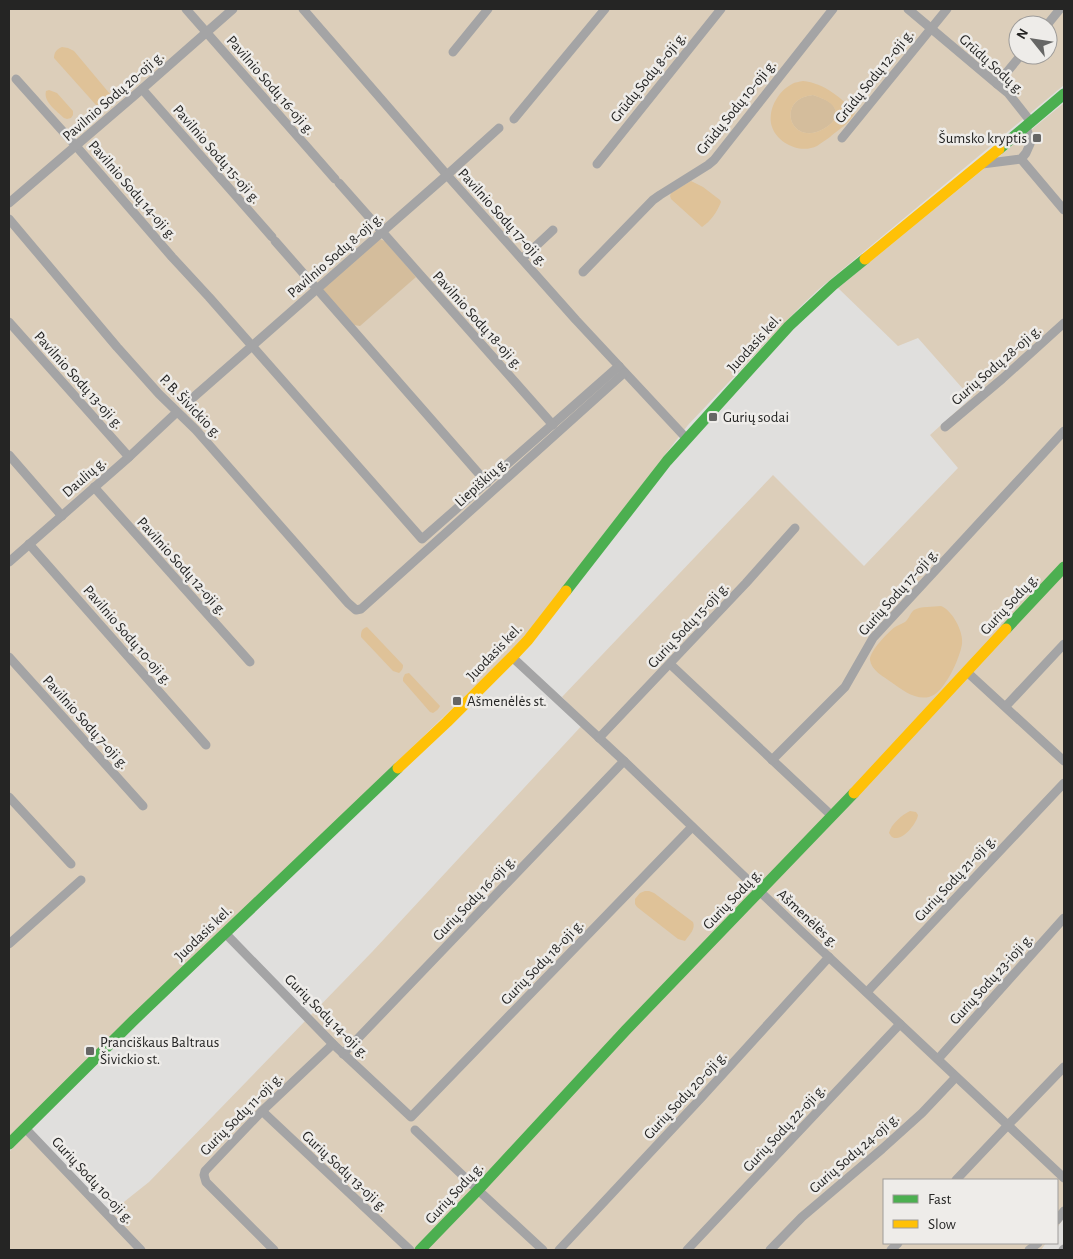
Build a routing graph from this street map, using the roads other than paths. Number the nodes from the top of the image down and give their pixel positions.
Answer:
1 (186, 9) edge
2 (233, 9) edge
3 (303, 9) edge
4 (488, 9) edge
5 (605, 9) edge
6 (721, 9) edge
7 (833, 9) edge
8 (908, 9) edge
9 (947, 9) edge
10 (931, 28) junction
11 (207, 32) junction
12 (453, 52) dead end
13 (1013, 65) edge
14 (16, 78) dead end
15 (997, 84) junction
16 (142, 89) junction
17 (1064, 94) edge
18 (514, 119) dead end
19 (1029, 124) junction
20 (499, 128) dead end
21 (842, 138) dead end
22 (76, 146) junction
23 (1021, 159) junction
24 (597, 164) dead end
25 (981, 164) junction
26 (447, 175) junction
27 (9, 202) edge
28 (1064, 210) edge
29 (9, 219) edge
30 (553, 230) dead end
31 (382, 232) junction
32 (522, 259) junction
33 (584, 272) dead end
34 (317, 290) junction
35 (9, 322) edge
36 (1064, 323) edge
37 (252, 346) junction
38 (622, 369) junction
39 (188, 402) dead end
40 (177, 412) junction
41 (553, 425) junction
42 (945, 427) dead end
43 (1064, 431) edge
44 (687, 439) junction
45 (9, 455) edge
46 (129, 457) junction
47 (487, 483) junction
48 (94, 487) junction
49 (62, 516) junction
50 (795, 528) dead end
51 (29, 544) junction
52 (9, 562) edge
53 (1064, 567) edge
54 (356, 610) joint
55 (1064, 644) edge
56 (512, 656) junction
57 (9, 657) edge
58 (250, 662) dead end
59 (670, 664) junction
60 (968, 672) junction
61 (1006, 706) junction
62 (599, 738) junction
63 (206, 744) dead end
64 (772, 760) junction
65 (624, 761) junction
66 (1064, 761) edge
67 (1064, 782) edge
68 (9, 797) edge
69 (142, 806) dead end
70 (832, 816) junction
71 (692, 827) junction
72 (71, 864) dead end
73 (81, 880) dead end
74 (760, 891) junction
75 (1064, 918) edge
76 (225, 933) junction
77 (9, 944) edge
78 (829, 957) junction
79 (867, 992) junction
80 (900, 1024) junction
81 (333, 1044) junction
82 (343, 1054) junction
83 (938, 1059) junction
84 (1064, 1067) edge
85 (956, 1077) junction
86 (262, 1111) junction
87 (411, 1117) joint
88 (1008, 1125) junction
89 (25, 1128) junction
90 (416, 1130) dead end
91 (9, 1144) edge
92 (1064, 1178) edge
93 (957, 1179) edge
94 (478, 1190) junction
95 (141, 1250) edge
96 (274, 1250) edge
97 (410, 1250) edge
98 (420, 1250) edge
99 (543, 1250) edge
100 (559, 1250) edge
101 (687, 1250) edge
102 (770, 1250) edge

1 - 11 street, Pavilnio Sodų 16-oji g.
2 - 11 street, Pavilnio Sodų 20-oji g.
3 - 26 street, Pavilnio Sodų 17-oji g.
4 - 12 street
5 - 18 street
6 - 24 street, Grūdų Sodų 8-oji g.
7 - 33 street, Grūdų Sodų 10-oji g.
8 - 10 street, Grūdų Sodų g.
9 - 10 street, Grūdų Sodų 12-oji g.
10 - 15 street, Grūdų Sodų g.
10 - 21 street, Grūdų Sodų 12-oji g.
11 - 16 street, Pavilnio Sodų 20-oji g.
11 - 31 street, Pavilnio Sodų 16-oji g.
13 - 15 street
14 - 22 street, Pavilnio Sodų 14-oji g.
15 - 19 street, Grūdų Sodų g.
16 - 22 street, Pavilnio Sodų 20-oji g.
16 - 34 street, Pavilnio Sodų 15-oji g.
17 - 19 main road
19 - 23 street
19 - 25 main road, Juodasis kel.
20 - 26 street, Pavilnio Sodų 8-oji g.
22 - 27 street, Pavilnio Sodų 20-oji g.
22 - 37 street, Pavilnio Sodų 14-oji g.
23 - 25 street
23 - 28 street
25 - 44 main road, Juodasis kel.
26 - 31 street, Pavilnio Sodų 8-oji g.
26 - 32 street, Pavilnio Sodų 17-oji g.
29 - 40 street, P. B. Šivickio g.
30 - 32 street
31 - 34 street, Pavilnio Sodų 8-oji g.
31 - 41 street, Pavilnio Sodų 18-oji g.
32 - 38 street, Pavilnio Sodų 17-oji g.
34 - 37 street, Pavilnio Sodų 8-oji g.
34 - 47 street, Pavilnio Sodų 15-oji g.
35 - 46 street, Pavilnio Sodų 13-oji g.
36 - 42 street, Gurių Sodų 28-oji g.
37 - 39 street, Pavilnio Sodų 8-oji g.
37 - 47 street, Pavilnio Sodų 14-oji g.
38 - 41 street
38 - 44 street, Pavilnio Sodų 17-oji g.
38 - 54 street, Liepiškių g.
40 - 46 street, Daulių g.
40 - 54 street, P. B. Šivickio g.
41 - 47 street
43 - 64 street, Gurių Sodų 17-oji g.
44 - 56 main road, Juodasis kel.
45 - 49 street
46 - 48 street, Daulių g.
48 - 49 street, Daulių g.
48 - 58 street, Pavilnio Sodų 12-oji g.
49 - 51 street, Daulių g.
50 - 59 street, Gurių Sodų 15-oji g.
51 - 52 street, Daulių g.
51 - 63 street, Pavilnio Sodų 10-oji g.
53 - 60 main road, Gurių Sodų g.
55 - 61 street
56 - 62 street, Ašmenėlės g.
56 - 76 main road, Juodasis kel.
57 - 69 street, Pavilnio Sodų 7-oji g.
59 - 62 street, Gurių Sodų 15-oji g.
59 - 64 street
60 - 61 street
60 - 70 main road, Gurių Sodų g.
61 - 66 street
62 - 65 street, Ašmenėlės g.
64 - 70 street
65 - 71 street, Ašmenėlės g.
65 - 82 street, Gurių Sodų 16-oji g.
67 - 79 street, Gurių Sodų 21-oji g.
68 - 72 street
70 - 74 main road, Gurių Sodų g.
71 - 74 street, Ašmenėlės g.
71 - 87 street, Gurių Sodų 18-oji g.
73 - 77 street
74 - 78 street, Ašmenėlės g.
74 - 94 main road, Gurių Sodų g.
75 - 83 street, Gurių Sodų 23-ioji g.
76 - 81 street, Gurių Sodų 14-oji g.
76 - 89 main road, Juodasis kel.
78 - 79 street, Ašmenėlės g.
78 - 100 street, Gurių Sodų 20-oji g.
79 - 80 street, Ašmenėlės g.
80 - 83 street, Ašmenėlės g.
80 - 101 street, Gurių Sodų 22-oji g.
81 - 82 street, Gurių Sodų 14-oji g.
81 - 86 street, Gurių Sodų 11-oji g.
82 - 87 street, Gurių Sodų 14-oji g.
83 - 85 street, Ašmenėlės g.
84 - 88 street
85 - 88 street, Ašmenėlės g.
85 - 102 street, Gurių Sodų 24-oji g.
86 - 96 street, Gurių Sodų 11-oji g.
86 - 97 street, Gurių Sodų 13-oji g.
88 - 92 street, Ašmenėlės g.
88 - 93 street
89 - 91 main road, Juodasis kel.
89 - 95 street, Gurių Sodų 10-oji g.
90 - 94 street
94 - 98 main road, Gurių Sodų g.
94 - 99 street

